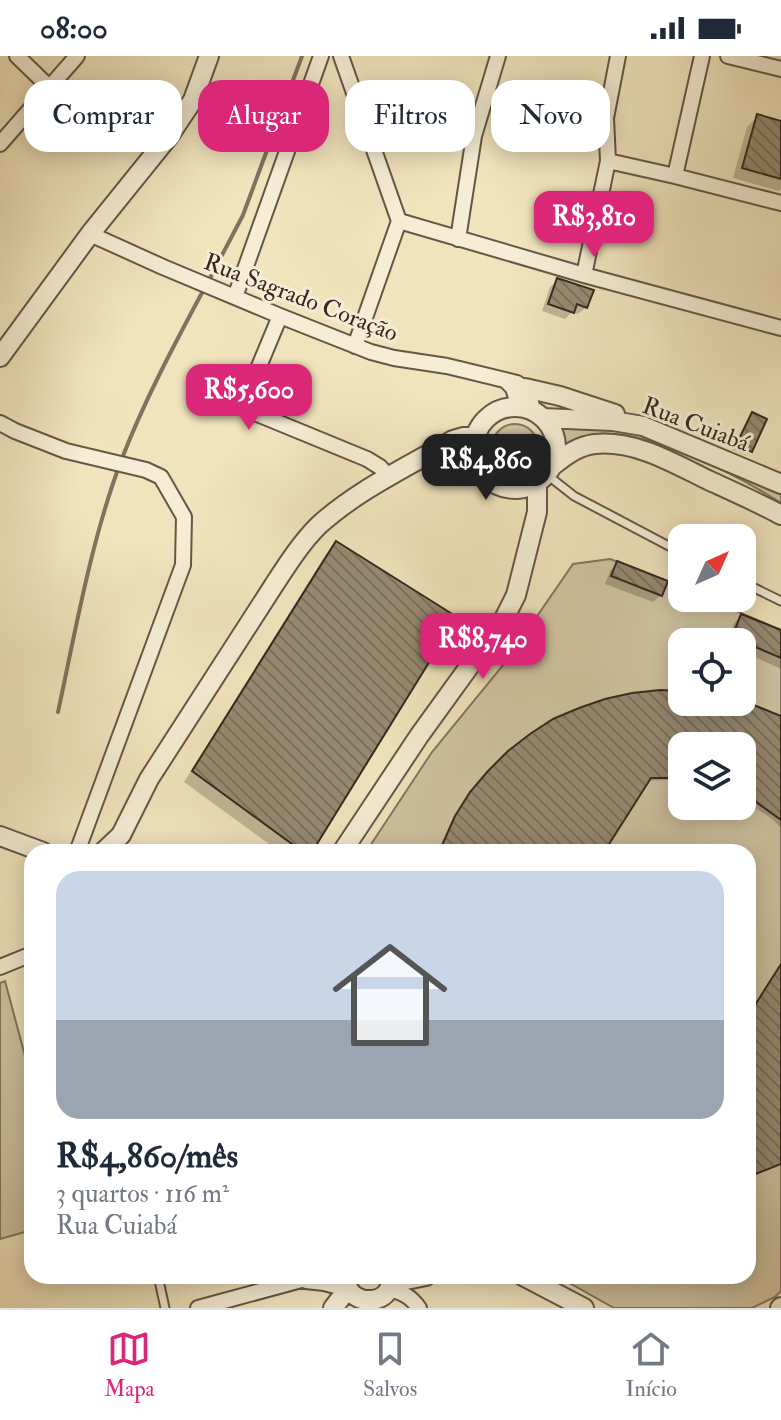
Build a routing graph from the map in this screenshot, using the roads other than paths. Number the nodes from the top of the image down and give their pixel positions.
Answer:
1 (17, 56) edge
2 (77, 56) edge
3 (209, 56) edge
4 (321, 56) edge
5 (341, 56) edge
6 (498, 56) edge
7 (618, 56) edge
8 (702, 56) edge
9 (728, 56) edge
10 (781, 69) edge
11 (42, 80) edge
12 (57, 80) edge
13 (24, 117) edge
14 (0, 144) edge
15 (608, 161) junction
16 (675, 176) junction
17 (781, 203) edge
18 (399, 221) junction
19 (90, 234) junction
20 (458, 239) junction
21 (584, 275) junction
22 (235, 297) junction
23 (280, 316) junction
24 (781, 328) edge
25 (355, 346) junction
26 (0, 357) edge
27 (530, 406) junction
28 (0, 423) edge
29 (643, 426) junction
30 (475, 437) junction
31 (545, 474) junction
32 (389, 477) junction
33 (781, 484) edge
34 (781, 515) edge
35 (668, 546) edge
36 (756, 589) edge
37 (781, 601) edge
38 (0, 836) edge
39 (123, 843) edge
40 (80, 844) edge
41 (347, 844) edge
42 (24, 845) edge
43 (24, 957) edge
44 (0, 967) edge
45 (160, 1284) edge
46 (287, 1284) edge
47 (409, 1284) edge
48 (538, 1284) edge
49 (347, 1285) edge
50 (384, 1296) edge
51 (165, 1308) edge
52 (198, 1308) edge
53 (333, 1308) edge
54 (419, 1308) edge
55 (584, 1308) edge

1 - 11 street
2 - 12 street
3 - 19 street
4 - 22 street
5 - 18 street
6 - 20 street
7 - 15 street
8 - 16 street
9 - 10 street
13 - 14 street
15 - 16 street
15 - 21 street
16 - 17 street
18 - 20 street
18 - 25 street
19 - 22 street, Rua Sagrado Coração
19 - 26 street
20 - 21 street
21 - 24 street
22 - 23 street, Rua Sagrado Coração
23 - 25 street, Rua Sagrado Coração
23 - 32 street
25 - 27 street, Rua Sagrado Coração
27 - 29 street, Rua Cuiabá
27 - 29 street
27 - 30 street
27 - 31 street
28 - 40 street
29 - 33 street, Rua Cuiabá
30 - 31 street
30 - 32 street
31 - 34 street, Rua Cuiabá
31 - 35 lane
31 - 41 street
32 - 39 street
36 - 37 lane
38 - 42 street
43 - 44 street
45 - 51 lane
46 - 52 street
47 - 50 street
48 - 55 street
49 - 50 street
49 - 53 street
50 - 54 street

